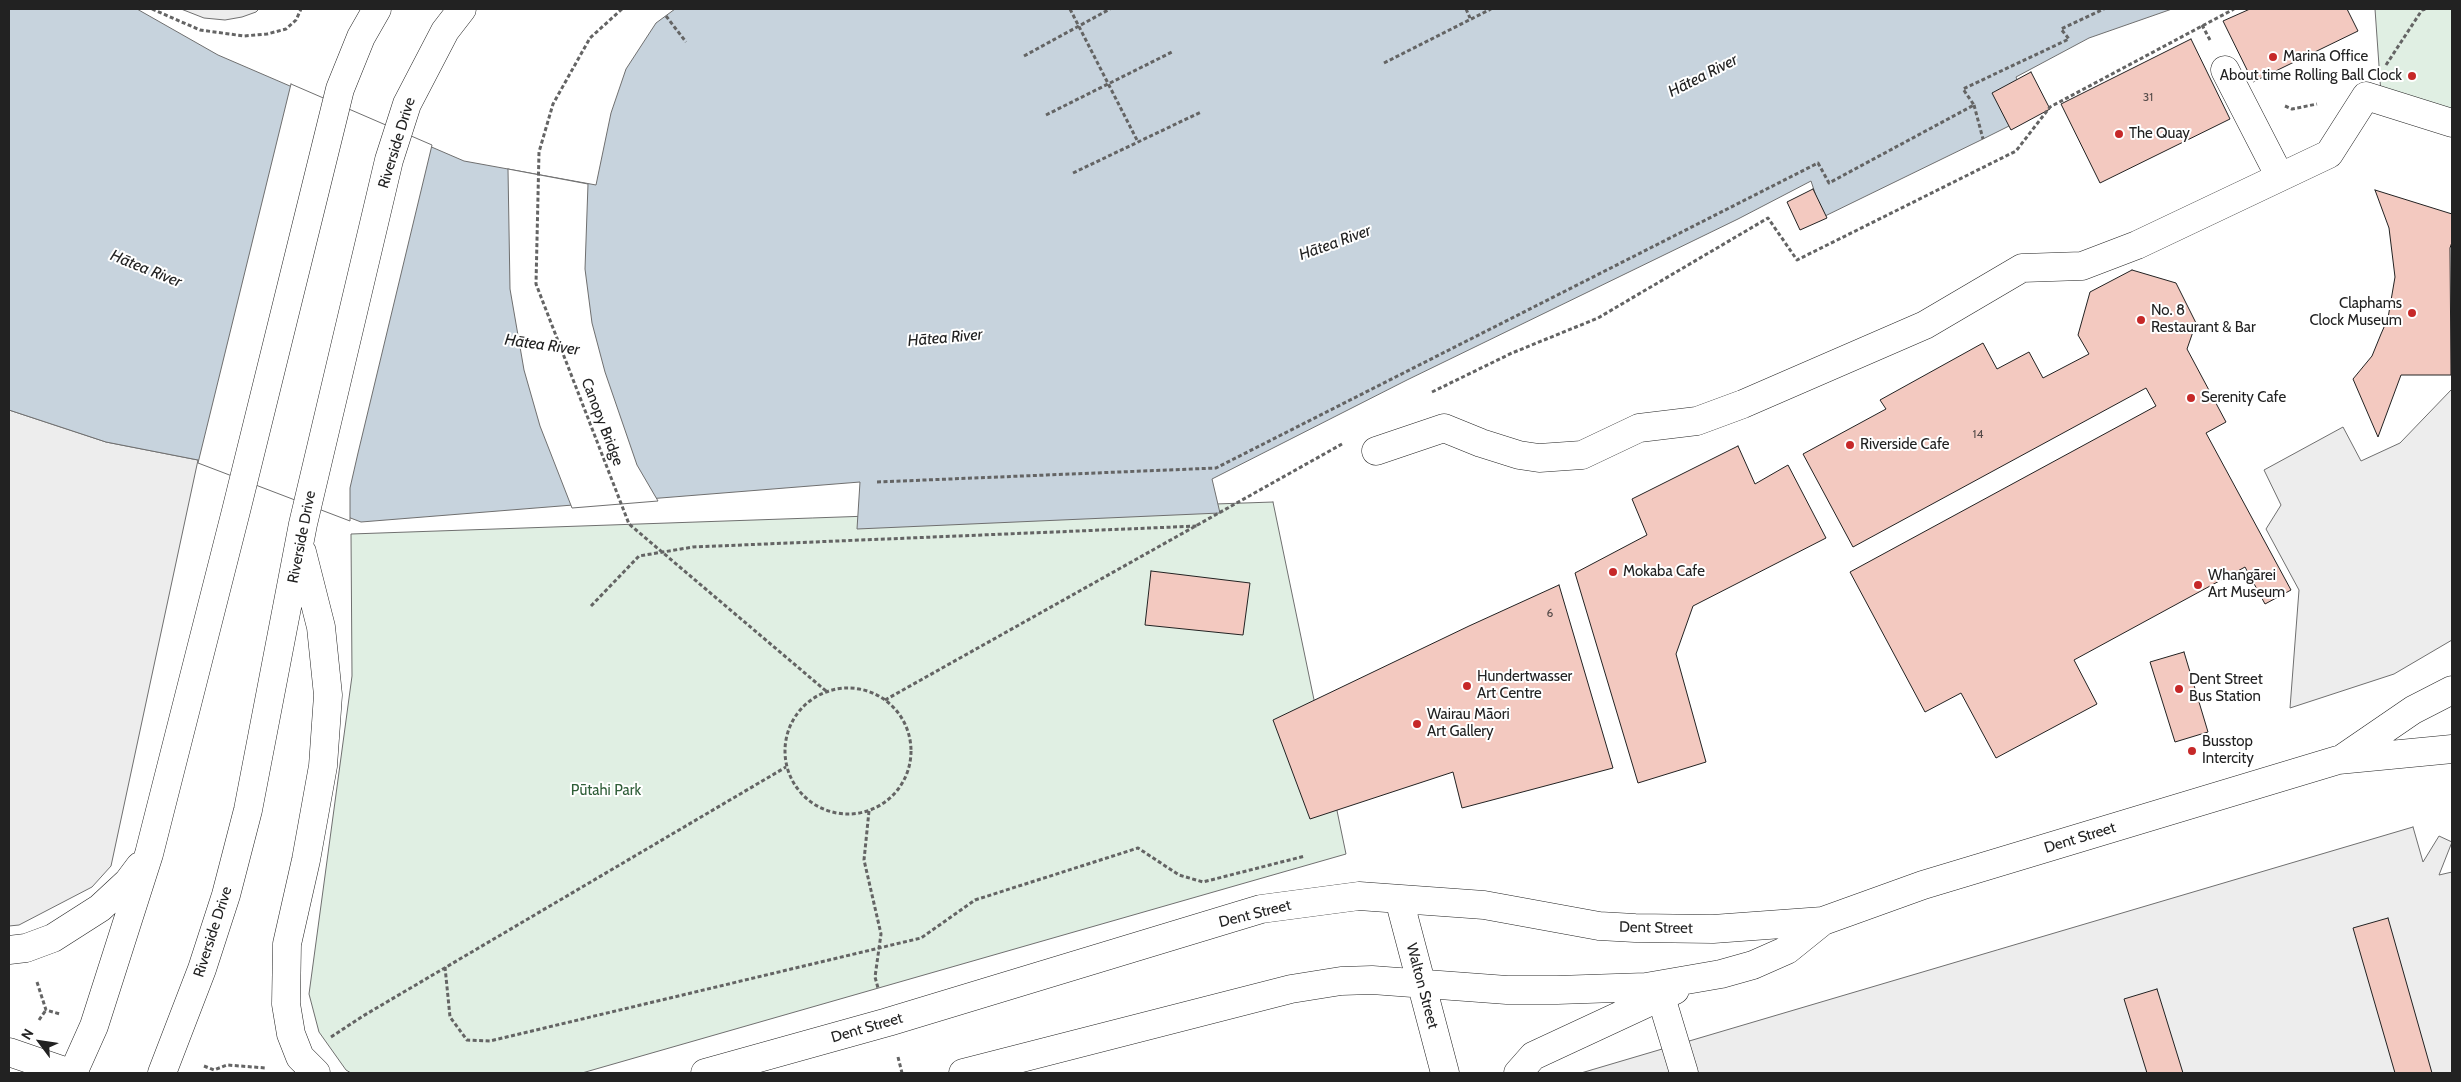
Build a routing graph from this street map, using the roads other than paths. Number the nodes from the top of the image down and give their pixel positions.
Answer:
1 (377, 9) edge
2 (462, 9) edge
3 (2225, 70) dead end
4 (2452, 123) edge
5 (2280, 177) junction
6 (1376, 451) dead end
7 (302, 535) junction
8 (2452, 690) edge
9 (2452, 749) edge
10 (2338, 760) junction
11 (149, 854) junction
12 (1399, 899) junction
13 (1824, 921) junction
14 (9, 950) edge
15 (1701, 977) junction
16 (1420, 983) junction
17 (1661, 997) junction
18 (9, 1052) edge
19 (308, 1065) edge
20 (71, 1073) edge
21 (162, 1073) edge
22 (705, 1073) edge
23 (963, 1073) edge
24 (1445, 1073) edge
25 (1518, 1073) edge
26 (1684, 1073) edge

1 - 11 main road
2 - 7 main road, Riverside Drive
3 - 5 main road
4 - 5 main road
5 - 6 main road
7 - 19 main road
7 - 21 main road, Riverside Drive
8 - 10 main road, Dent Street
9 - 10 main road, Dent Street
10 - 13 main road, Dent Street
11 - 14 main road
11 - 20 main road
12 - 13 main road, Dent Street
12 - 16 main road, Walton Street
12 - 22 main road, Dent Street
13 - 15 main road, Dent Street
15 - 16 main road, Dent Street
15 - 17 main road
16 - 23 main road, Dent Street
16 - 24 main road, Walton Street
17 - 25 main road
17 - 26 main road
18 - 20 main road

